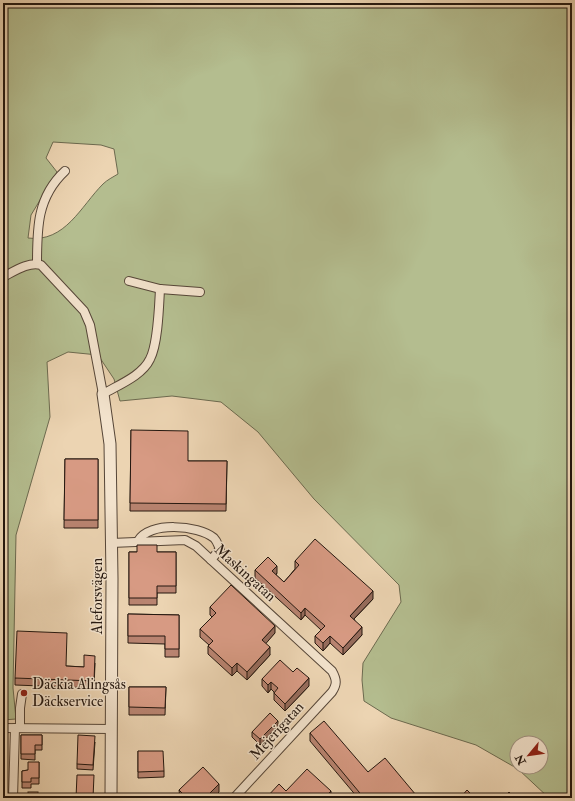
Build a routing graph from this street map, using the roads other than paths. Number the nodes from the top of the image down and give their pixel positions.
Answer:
1 (66, 171) dead end
2 (37, 264) junction
3 (3, 277) edge
4 (129, 281) dead end
5 (160, 289) junction
6 (200, 292) dead end
7 (103, 394) junction
8 (138, 541) junction
9 (111, 542) junction
10 (211, 560) junction
11 (337, 680) joint
12 (22, 694) dead end
13 (3, 728) edge
14 (17, 728) junction
15 (111, 729) junction
16 (13, 798) edge
17 (111, 798) edge
18 (234, 798) edge

1 - 2 street
2 - 3 street
2 - 7 street, Aleforsvägen
4 - 5 street
5 - 6 street
5 - 7 street
7 - 9 street, Aleforsvägen
8 - 9 street, Maskingatan
8 - 10 street, Maskingatan
8 - 10 street
9 - 15 street, Aleforsvägen
10 - 11 street, Maskingatan
11 - 18 street, Mejerigatan
12 - 14 street
13 - 14 street
14 - 15 street
14 - 16 street
15 - 17 street, Aleforsvägen

